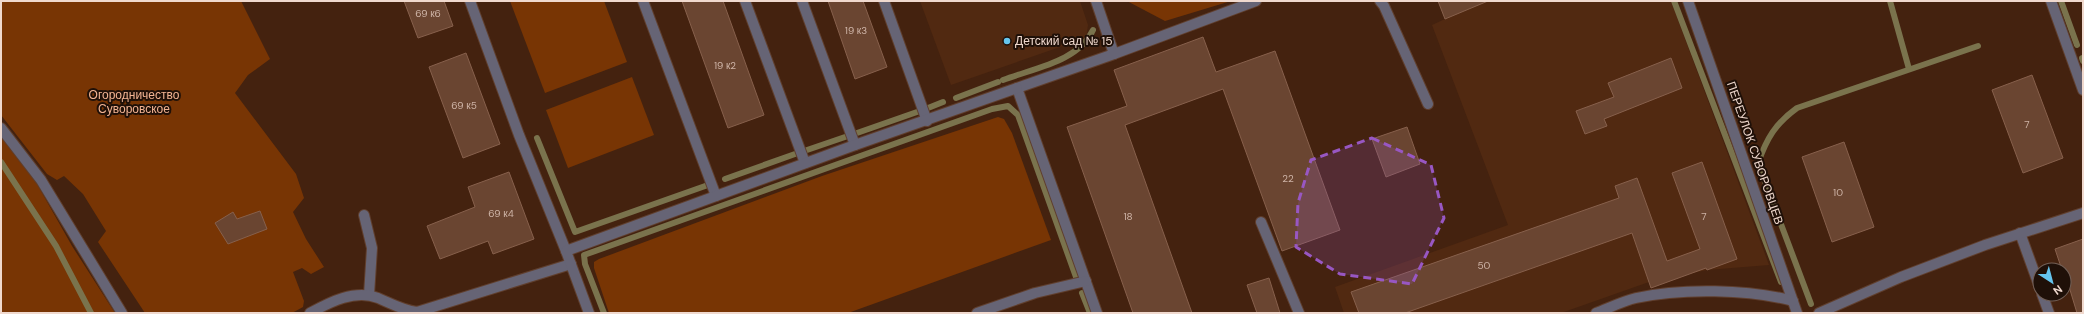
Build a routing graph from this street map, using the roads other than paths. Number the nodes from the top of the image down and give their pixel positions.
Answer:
1 (470, 1) edge
2 (643, 1) edge
3 (745, 1) edge
4 (802, 1) edge
5 (884, 1) edge
6 (1096, 1) edge
7 (1256, 1) edge
8 (1380, 1) edge
9 (1688, 1) edge
10 (2051, 1) edge
11 (1114, 54) junction
12 (1017, 88) junction
13 (2083, 90) edge
14 (1428, 104) dead end
15 (926, 121) junction
16 (1, 128) edge
17 (855, 145) junction
18 (806, 163) junction
19 (716, 196) junction
20 (2083, 213) edge
21 (364, 215) dead end
22 (1261, 222) dead end
23 (2020, 233) junction
24 (566, 251) junction
25 (571, 264) junction
26 (2032, 266) edge
27 (1086, 281) junction
28 (369, 295) junction
29 (1793, 301) junction
30 (2045, 302) edge
31 (403, 312) edge
32 (122, 313) edge
33 (310, 313) edge
34 (589, 313) edge
35 (978, 313) edge
36 (1097, 313) edge
37 (1299, 313) edge
38 (1596, 313) edge
39 (1797, 313) edge
40 (1819, 313) edge
41 (2049, 313) edge

1 - 24 street
2 - 19 street
3 - 18 street
4 - 17 street
5 - 15 street
6 - 11 street
7 - 11 street
8 - 14 street
9 - 29 street, ПЕРЕУЛОК СУВОРОВЦЕВ
10 - 13 street
11 - 12 street
12 - 15 street
12 - 27 street
15 - 17 street
16 - 32 street
17 - 18 street
18 - 19 street
19 - 24 street
20 - 23 street
21 - 28 street
22 - 37 street
23 - 26 street
23 - 40 street
24 - 25 street
25 - 31 street
25 - 34 street
27 - 35 street
27 - 36 street
28 - 31 street
28 - 33 street
29 - 38 street
29 - 39 street, ПЕРЕУЛОК СУВОРОВЦЕВ
30 - 41 street

